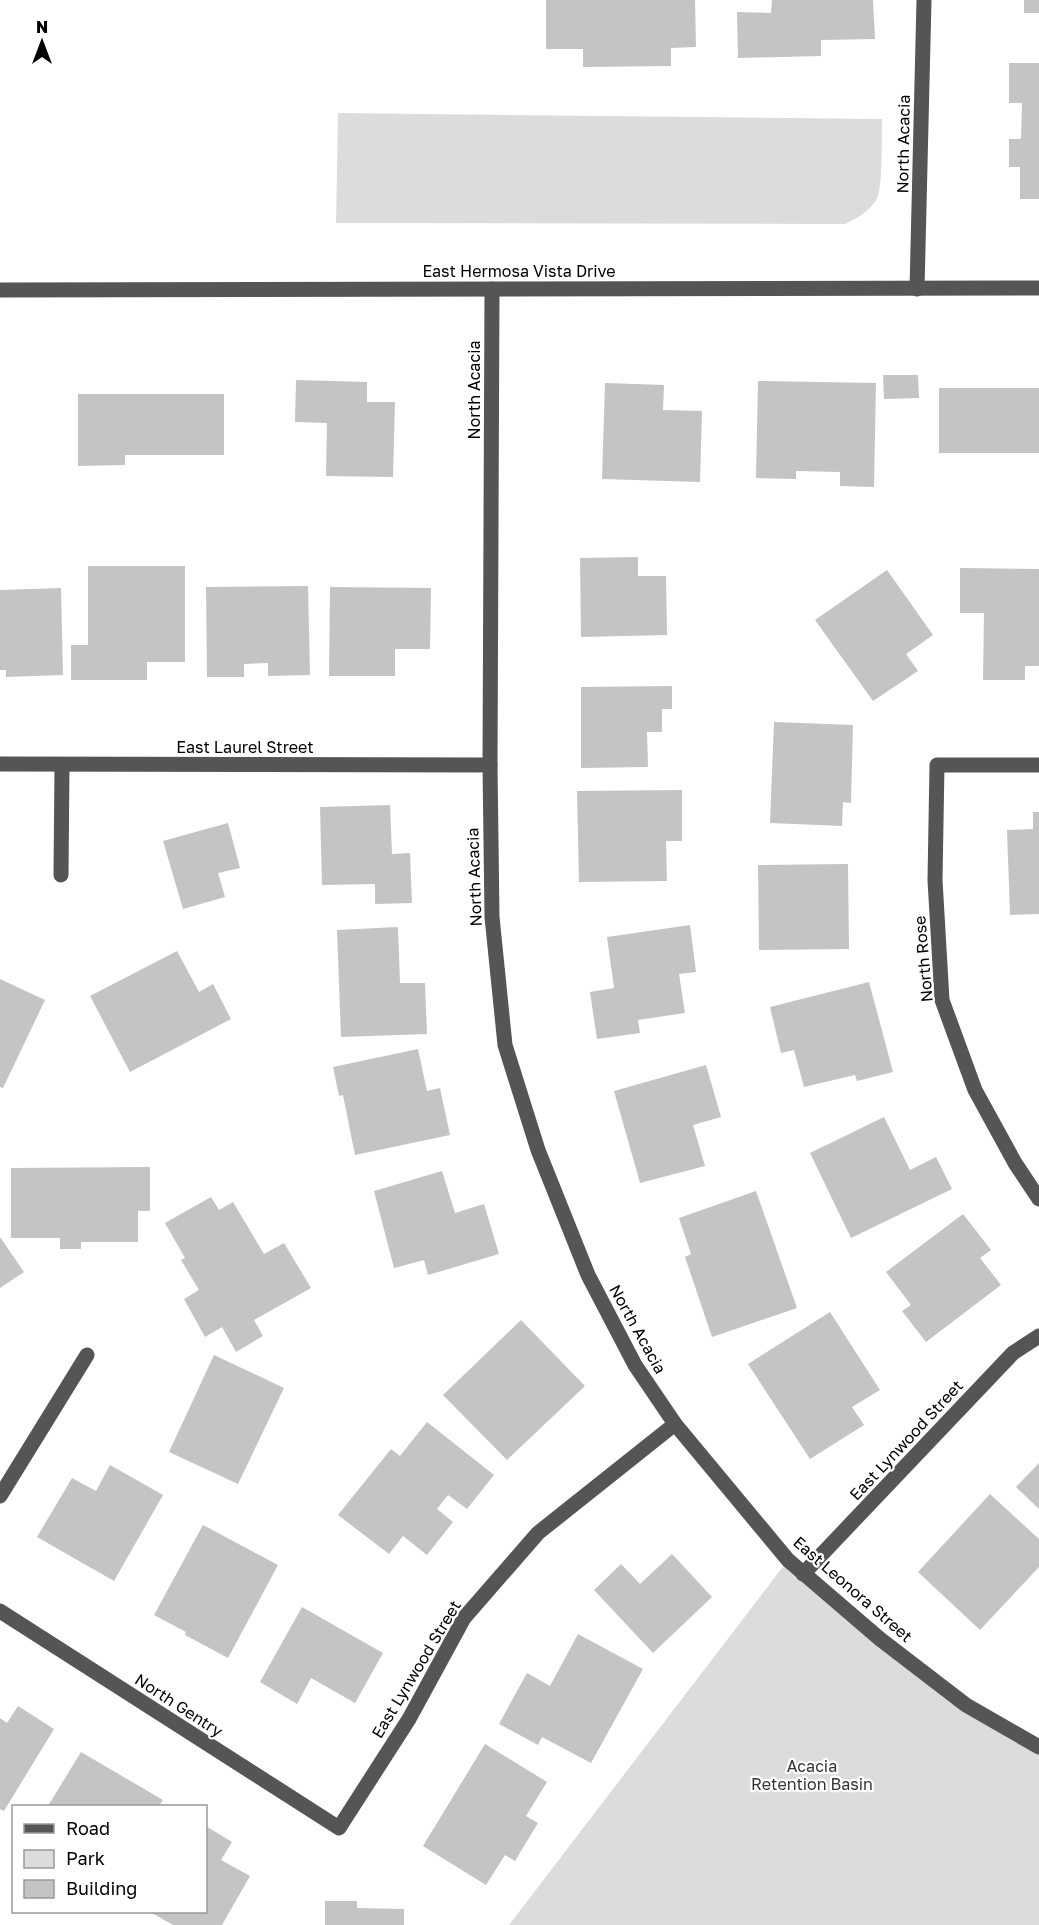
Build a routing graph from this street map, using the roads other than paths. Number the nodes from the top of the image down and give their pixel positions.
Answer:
1 (924, 0) edge
2 (1039, 288) edge
3 (492, 289) junction
4 (917, 289) junction
5 (0, 290) edge
6 (0, 764) edge
7 (62, 765) junction
8 (490, 765) junction
9 (1039, 765) edge
10 (61, 875) dead end
11 (1039, 1199) edge
12 (1039, 1336) edge
13 (87, 1355) dead end
14 (675, 1424) junction
15 (0, 1496) edge
16 (803, 1574) junction
17 (0, 1611) edge
18 (1039, 1747) edge
19 (339, 1828) joint

1 - 4 street, North Acacia
2 - 4 street, East Hermosa Vista Drive
3 - 4 street, East Hermosa Vista Drive
3 - 5 street, East Hermosa Vista Drive
3 - 8 street, North Acacia
6 - 7 street, East Laurel Street
7 - 8 street, East Laurel Street
7 - 10 street
8 - 14 street, North Acacia
9 - 11 street, North Rose
12 - 16 street, East Lynwood Street
13 - 15 street
14 - 16 street, East Leonora Street
14 - 19 street, East Lynwood Street
16 - 18 street, East Leonora Street
17 - 19 street, North Gentry

